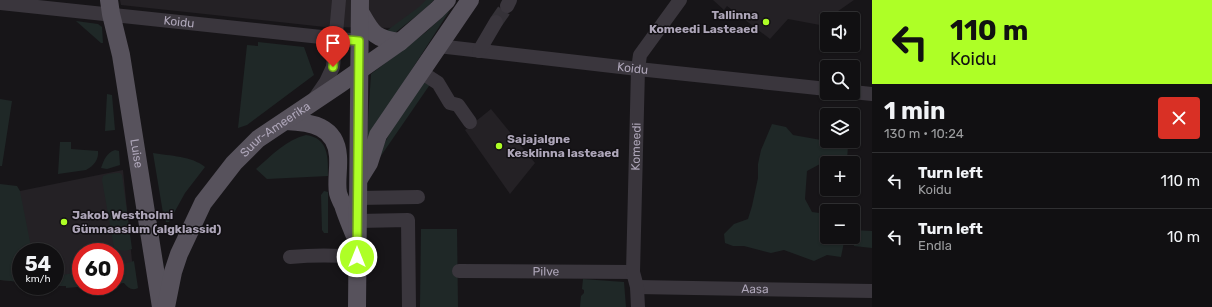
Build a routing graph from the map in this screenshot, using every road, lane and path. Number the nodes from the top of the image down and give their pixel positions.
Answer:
1 (339, 0) edge
2 (447, 0) edge
3 (470, 0) edge
4 (680, 0) edge
5 (0, 3) edge
6 (54, 4) edge
7 (360, 6) edge
8 (110, 7) edge
9 (496, 22) tunnel mouth
10 (336, 39) junction
11 (359, 41) junction
12 (400, 42) junction
13 (438, 46) junction
14 (479, 50) junction
15 (638, 69) junction
16 (359, 70) junction
17 (421, 72) junction
18 (820, 88) edge
19 (860, 93) edge
20 (872, 94) edge
21 (311, 104) junction
22 (286, 121) junction
23 (470, 122) dead end
24 (358, 190) junction
25 (418, 197) dead end
26 (358, 221) junction
27 (357, 250) junction
28 (290, 257) dead end
29 (458, 271) dead end
30 (634, 272) junction
31 (637, 287) junction
32 (872, 291) edge
33 (161, 307) edge
34 (166, 307) edge
35 (357, 307) edge
36 (409, 307) edge
37 (638, 307) edge

1 - 10 street
2 - 12 main road, Suur-Ameerika
3 - 13 main road
4 - 15 street, Komeedi
5 - 6 street, Koidu
6 - 8 street, Koidu
7 - 11 main road
7 - 12 main road
8 - 10 street, Koidu
8 - 33 main road, Luise
9 - 14 street
10 - 11 street, Koidu
10 - 21 street
11 - 16 main road
12 - 16 main road, Suur-Ameerika
13 - 14 street, Koidu
13 - 17 main road
14 - 15 street, Koidu
15 - 18 street, Koidu
15 - 30 street, Komeedi
16 - 21 main road, Suur-Ameerika
16 - 24 main road
17 - 23 street
17 - 24 main road
19 - 20 street
21 - 22 main road, Suur-Ameerika
22 - 27 main road
22 - 34 main road, Suur-Ameerika
24 - 25 street
24 - 26 main road
26 - 27 main road
26 - 36 street
27 - 28 street
27 - 35 main road
29 - 30 street, Pilve
30 - 31 street, Komeedi
31 - 32 street, Aasa
31 - 37 street, Komeedi

